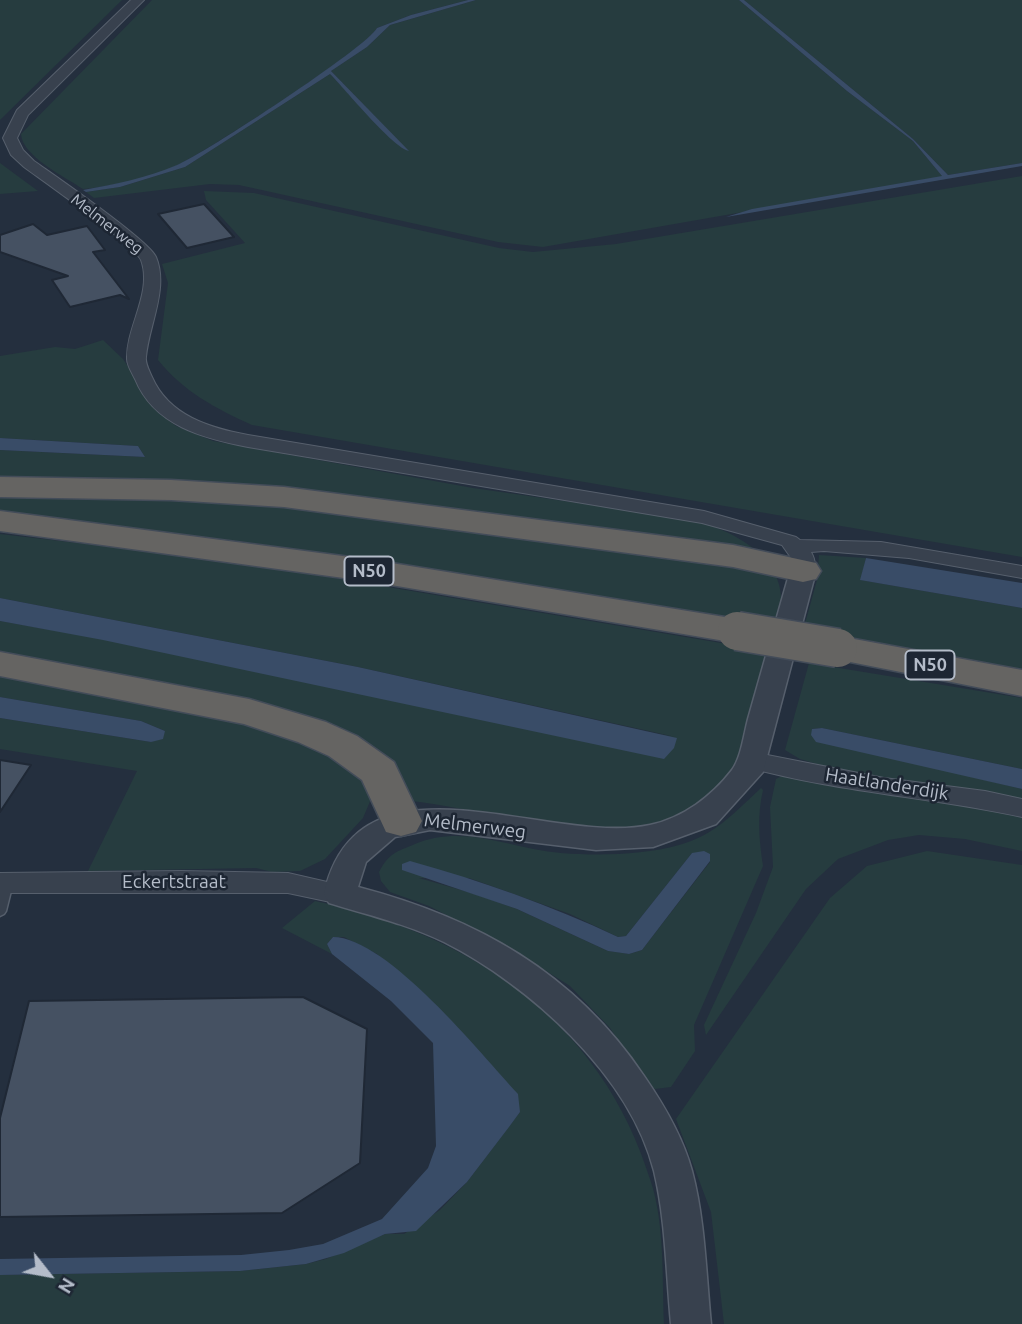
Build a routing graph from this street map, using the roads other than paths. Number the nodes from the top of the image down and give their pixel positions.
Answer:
1 (138, 0) edge
2 (0, 487) edge
3 (0, 521) edge
4 (800, 559) junction
5 (1022, 572) edge
6 (0, 664) edge
7 (1022, 683) edge
8 (752, 760) junction
9 (1022, 808) edge
10 (401, 821) junction
11 (4, 883) edge
12 (340, 894) junction
13 (0, 911) edge
14 (691, 1324) edge

1 - 4 street, Melmerweg
2 - 4 highway
3 - 7 highway, N50, bridge
4 - 5 street, Melmerweg
4 - 8 street, Melmerweg
6 - 10 highway
8 - 9 street, Haatlanderdijk
8 - 10 street, Melmerweg
10 - 12 street, Melmerweg
11 - 12 street, Eckertstraat
11 - 13 lane, Eckertstraat
12 - 14 street

